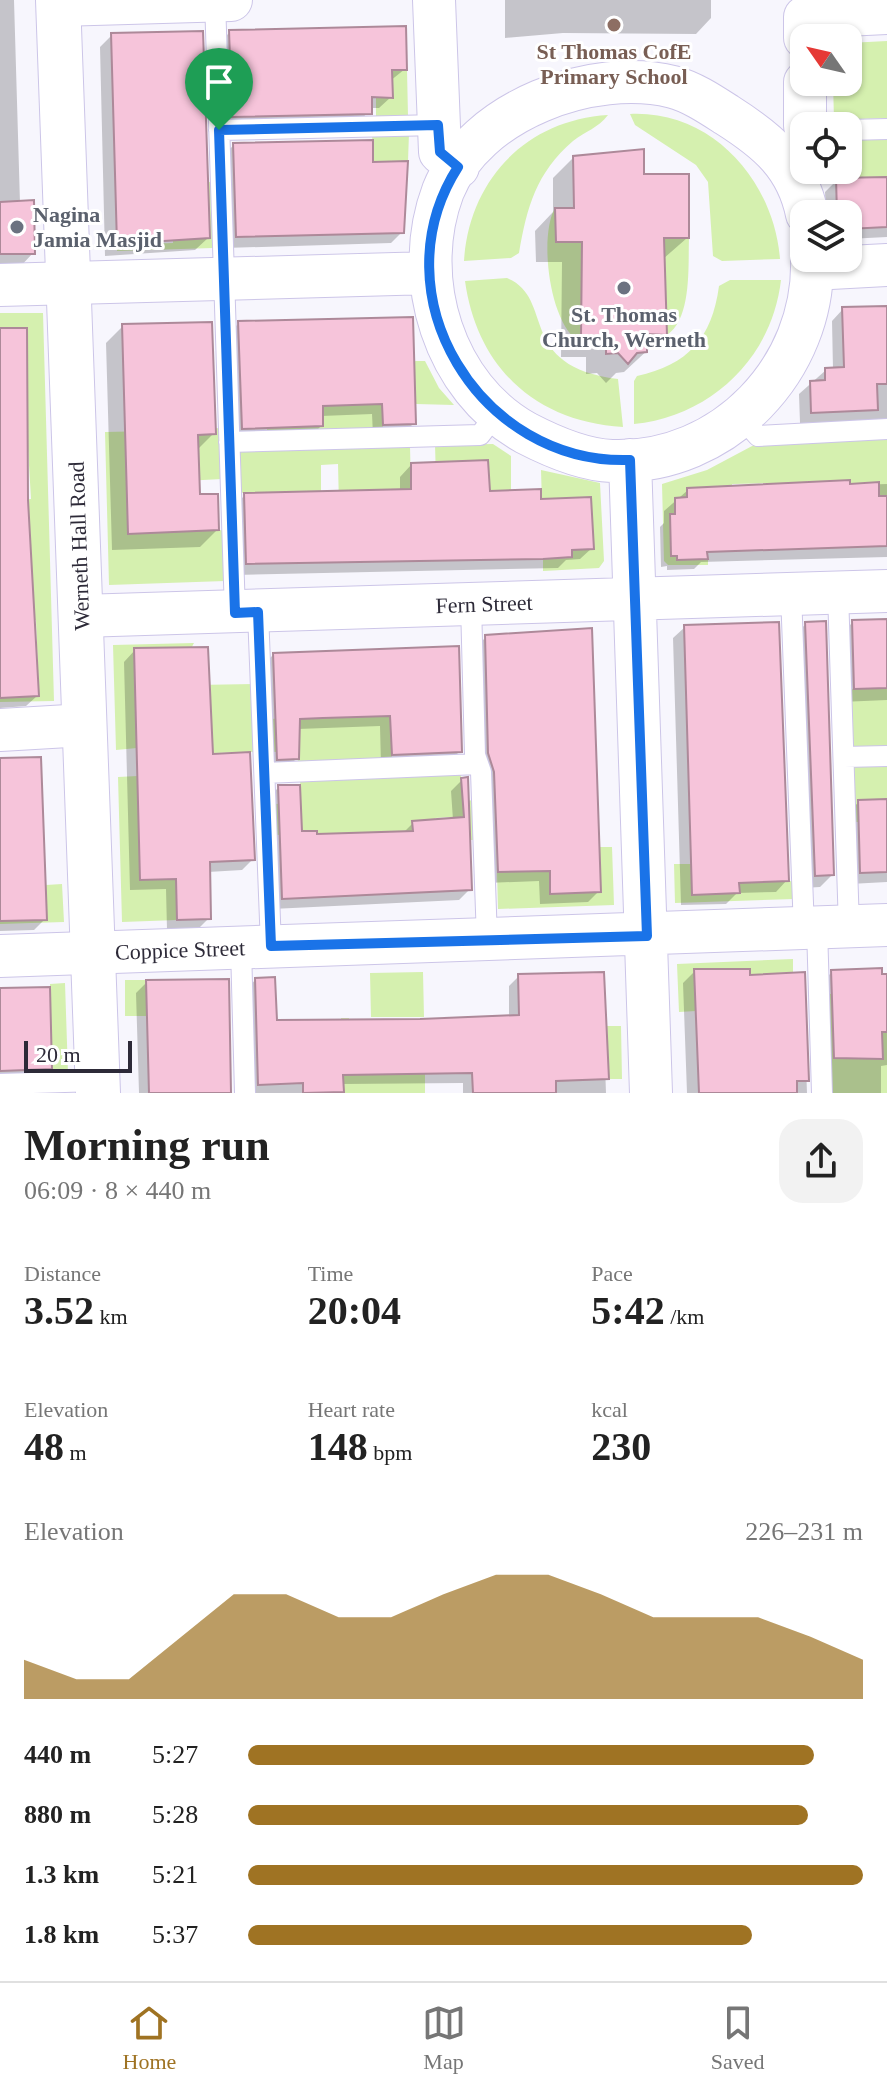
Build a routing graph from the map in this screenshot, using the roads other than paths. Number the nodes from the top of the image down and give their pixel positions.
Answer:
1 (215, 0) edge
2 (231, 0) edge
3 (434, 0) edge
4 (58, 3) edge
5 (887, 13) edge
6 (805, 24) edge
7 (438, 125) junction
8 (887, 129) edge
9 (219, 130) junction
10 (862, 130) edge
11 (790, 138) edge
12 (458, 167) junction
13 (862, 265) edge
14 (887, 265) edge
15 (812, 272) edge
16 (431, 273) junction
17 (223, 277) junction
18 (70, 282) junction
19 (0, 285) edge
20 (497, 413) junction
21 (741, 417) junction
22 (887, 429) edge
23 (229, 442) junction
24 (630, 460) junction
25 (887, 591) edge
26 (838, 593) junction
27 (791, 594) junction
28 (635, 597) junction
29 (471, 604) junction
30 (246, 613) junction
31 (81, 616) junction
32 (85, 725) junction
33 (0, 730) edge
34 (887, 756) edge
35 (844, 757) junction
36 (478, 764) junction
37 (265, 773) junction
38 (839, 927) edge
39 (647, 936) junction
40 (487, 939) junction
41 (256, 947) junction
42 (94, 953) junction
43 (0, 956) edge
44 (0, 1084) edge
45 (97, 1087) edge
46 (245, 1093) edge
47 (651, 1093) edge
48 (822, 1093) edge

1 - 2 street
1 - 4 street
1 - 9 lane
3 - 7 street
4 - 18 street, Werneth Hall Road
5 - 6 street
7 - 9 lane
7 - 12 street
8 - 10 lane
9 - 17 lane
11 - 12 street
12 - 16 street
13 - 14 street
15 - 21 street
16 - 17 street
16 - 20 street
17 - 18 street
17 - 23 lane
18 - 19 street
18 - 31 street, Werneth Hall Road
20 - 23 lane
20 - 24 street
21 - 22 lane
21 - 24 street
23 - 30 lane
24 - 28 street
25 - 26 street, Fern Street
26 - 27 street, Fern Street
26 - 35 lane
27 - 28 street, Fern Street
27 - 38 lane
28 - 29 street, Fern Street
28 - 39 street
29 - 30 street, Fern Street
29 - 36 lane
30 - 31 street, Fern Street
30 - 37 lane
31 - 32 street, Werneth Hall Road
32 - 33 street
32 - 42 street, Werneth Hall Road
34 - 35 lane
35 - 38 lane
36 - 37 lane
36 - 40 lane
37 - 41 lane
38 - 39 street, Coppice Street
38 - 48 lane
39 - 40 street, Coppice Street
39 - 47 street
40 - 41 street, Coppice Street
41 - 42 street, Coppice Street
41 - 46 lane
42 - 43 street, Coppice Street
42 - 45 street, Werneth Hall Road
44 - 45 lane

